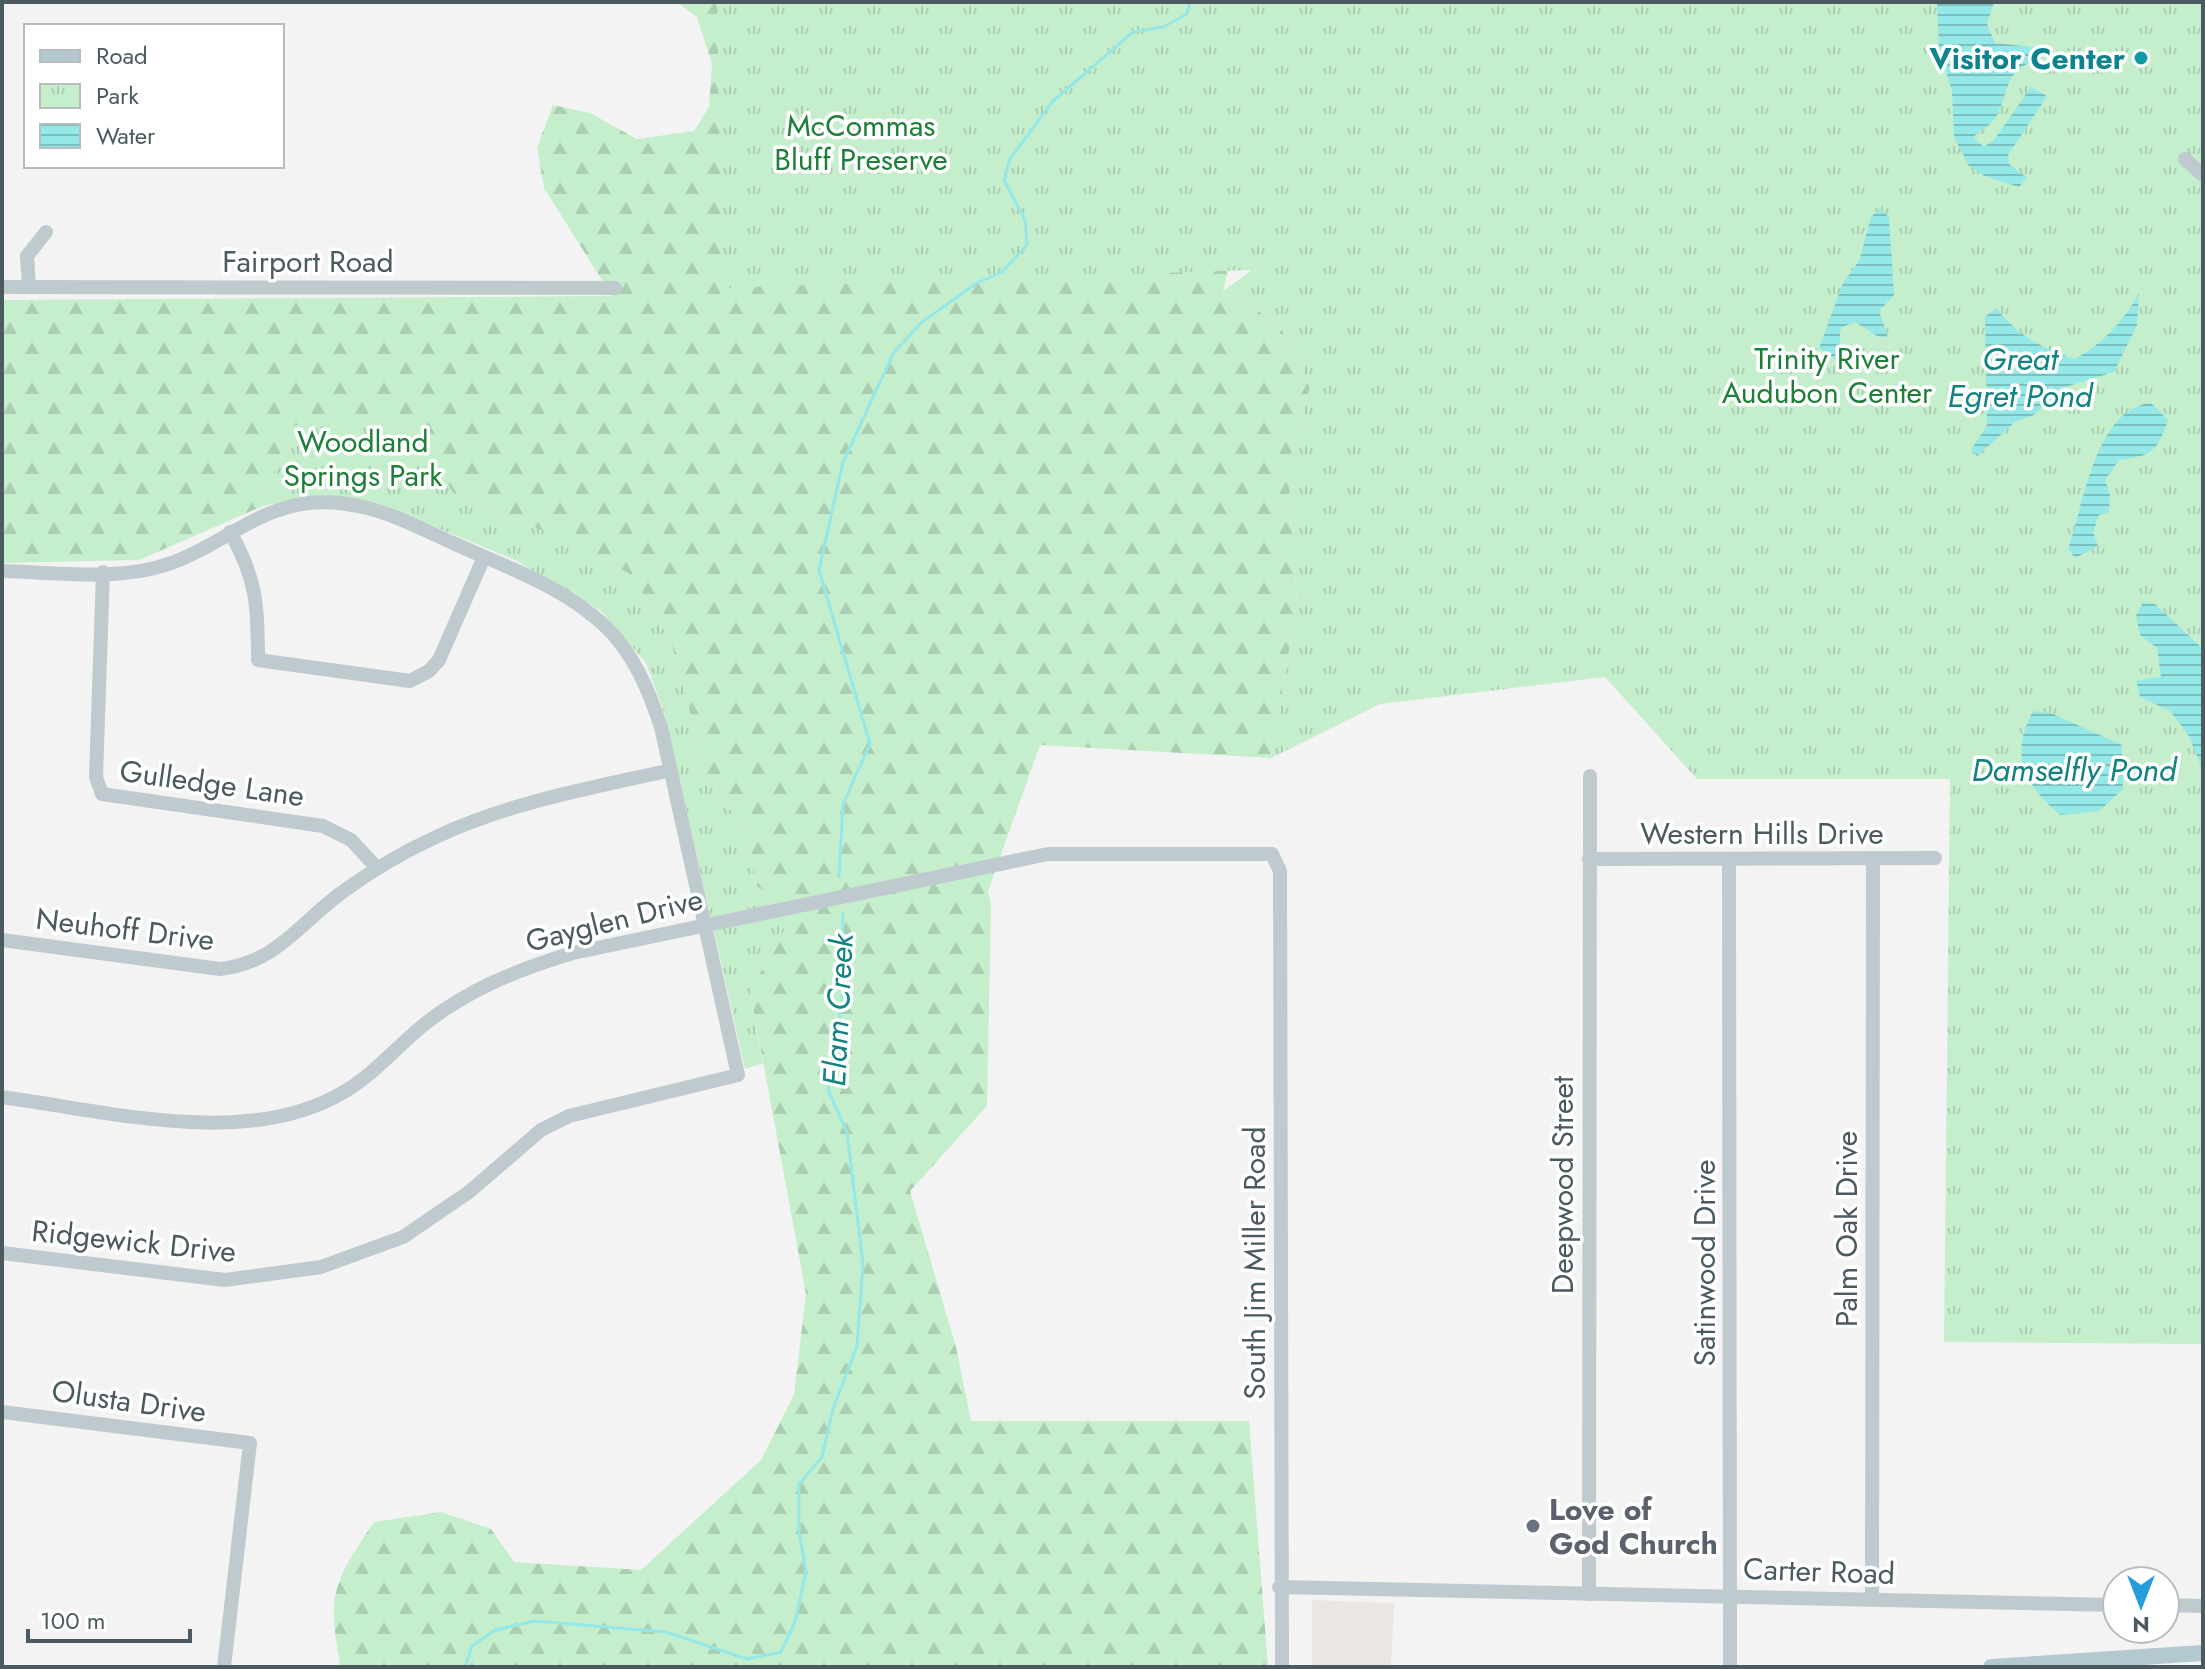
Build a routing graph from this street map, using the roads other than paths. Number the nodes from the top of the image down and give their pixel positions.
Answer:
1 (2185, 159) dead end
2 (2203, 175) edge
3 (46, 232) dead end
4 (2, 287) edge
5 (29, 287) junction
6 (615, 288) dead end
7 (230, 532) junction
8 (484, 557) junction
9 (2, 571) edge
10 (103, 572) junction
11 (671, 770) junction
12 (1590, 776) dead end
13 (1873, 858) junction
14 (1935, 858) dead end
15 (1589, 859) junction
16 (1729, 859) junction
17 (1277, 860) joint
18 (377, 868) junction
19 (706, 924) junction
20 (2, 940) edge
21 (2, 1097) edge
22 (2, 1253) edge
23 (2, 1412) edge
24 (1279, 1587) junction
25 (1589, 1594) junction
26 (1730, 1594) junction
27 (1872, 1600) junction
28 (2101, 1605) edge
29 (2181, 1605) edge
30 (2203, 1606) edge
31 (2203, 1653) edge
32 (2013, 1666) edge
33 (224, 1667) edge
34 (1282, 1667) edge
35 (1730, 1667) edge
36 (1991, 1667) edge

1 - 2 street
3 - 5 street
4 - 5 street, Fairport Road
5 - 6 street, Fairport Road
7 - 8 street
7 - 8 street
7 - 10 street
8 - 11 street
9 - 10 street
10 - 18 street, Gulledge Lane
11 - 18 street, Neuhoff Drive
11 - 19 street
12 - 15 street, Deepwood Street
13 - 14 street, Western Hills Drive
13 - 16 street, Western Hills Drive
13 - 27 street, Palm Oak Drive
15 - 16 street, Western Hills Drive
15 - 25 street, Deepwood Street
16 - 26 street, Satinwood Drive
17 - 19 street, Gayglen Drive
17 - 24 street, South Jim Miller Road
18 - 20 street, Neuhoff Drive
19 - 21 street, Gayglen Drive
19 - 22 street, Ridgewick Drive
23 - 33 street, Olusta Drive
24 - 25 street, Carter Road
24 - 34 street, South Jim Miller Road
25 - 26 street, Carter Road
26 - 27 street, Carter Road
26 - 35 street, Satinwood Drive
27 - 28 street, Carter Road
29 - 30 street
31 - 32 main road
32 - 36 main road

